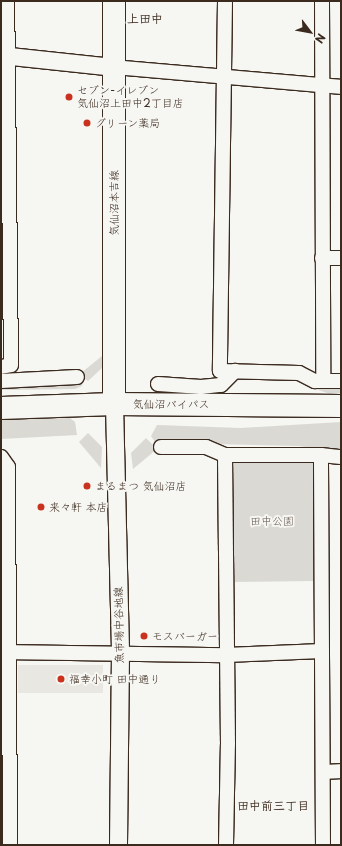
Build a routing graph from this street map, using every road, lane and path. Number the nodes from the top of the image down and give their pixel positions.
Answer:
1 (7, 1) edge
2 (114, 1) edge
3 (225, 1) edge
4 (322, 1) edge
5 (4, 55) edge
6 (113, 67) junction
7 (225, 75) junction
8 (322, 85) junction
9 (341, 87) edge
10 (4, 121) edge
11 (322, 258) junction
12 (341, 258) edge
13 (1, 367) edge
14 (235, 371) junction
15 (77, 377) dead end
16 (1, 381) edge
17 (323, 381) junction
18 (341, 381) edge
19 (158, 384) dead end
20 (114, 404) junction
21 (341, 406) edge
22 (1, 408) edge
23 (161, 448) dead end
24 (321, 455) junction
25 (225, 456) junction
26 (1, 457) edge
27 (341, 457) edge
28 (322, 651) junction
29 (5, 652) edge
30 (120, 653) junction
31 (226, 655) junction
32 (323, 772) junction
33 (341, 772) edge
34 (6, 825) edge
35 (10, 845) edge
36 (118, 845) edge
37 (226, 845) edge
38 (323, 845) edge

1 - 5 street
2 - 6 main road, 気仙沼本吉線
3 - 7 street
4 - 8 street
5 - 6 street
5 - 10 street
6 - 7 street
6 - 20 main road, 気仙沼本吉線
7 - 8 street
7 - 14 street
8 - 9 street
8 - 11 street
10 - 13 street
11 - 12 street
11 - 17 street
14 - 17 street
14 - 19 street
15 - 16 street
17 - 18 street
20 - 21 main road, 気仙沼バイパス
20 - 22 main road, 気仙沼バイパス
20 - 30 street, 魚市場中谷地線
23 - 25 street
24 - 25 street
24 - 27 street
24 - 28 street
25 - 31 street
26 - 29 street
28 - 31 street
28 - 32 street
29 - 30 street
29 - 34 street
30 - 31 street
30 - 36 street, 魚市場中谷地線
31 - 37 street
32 - 33 street
32 - 38 street
34 - 35 street

